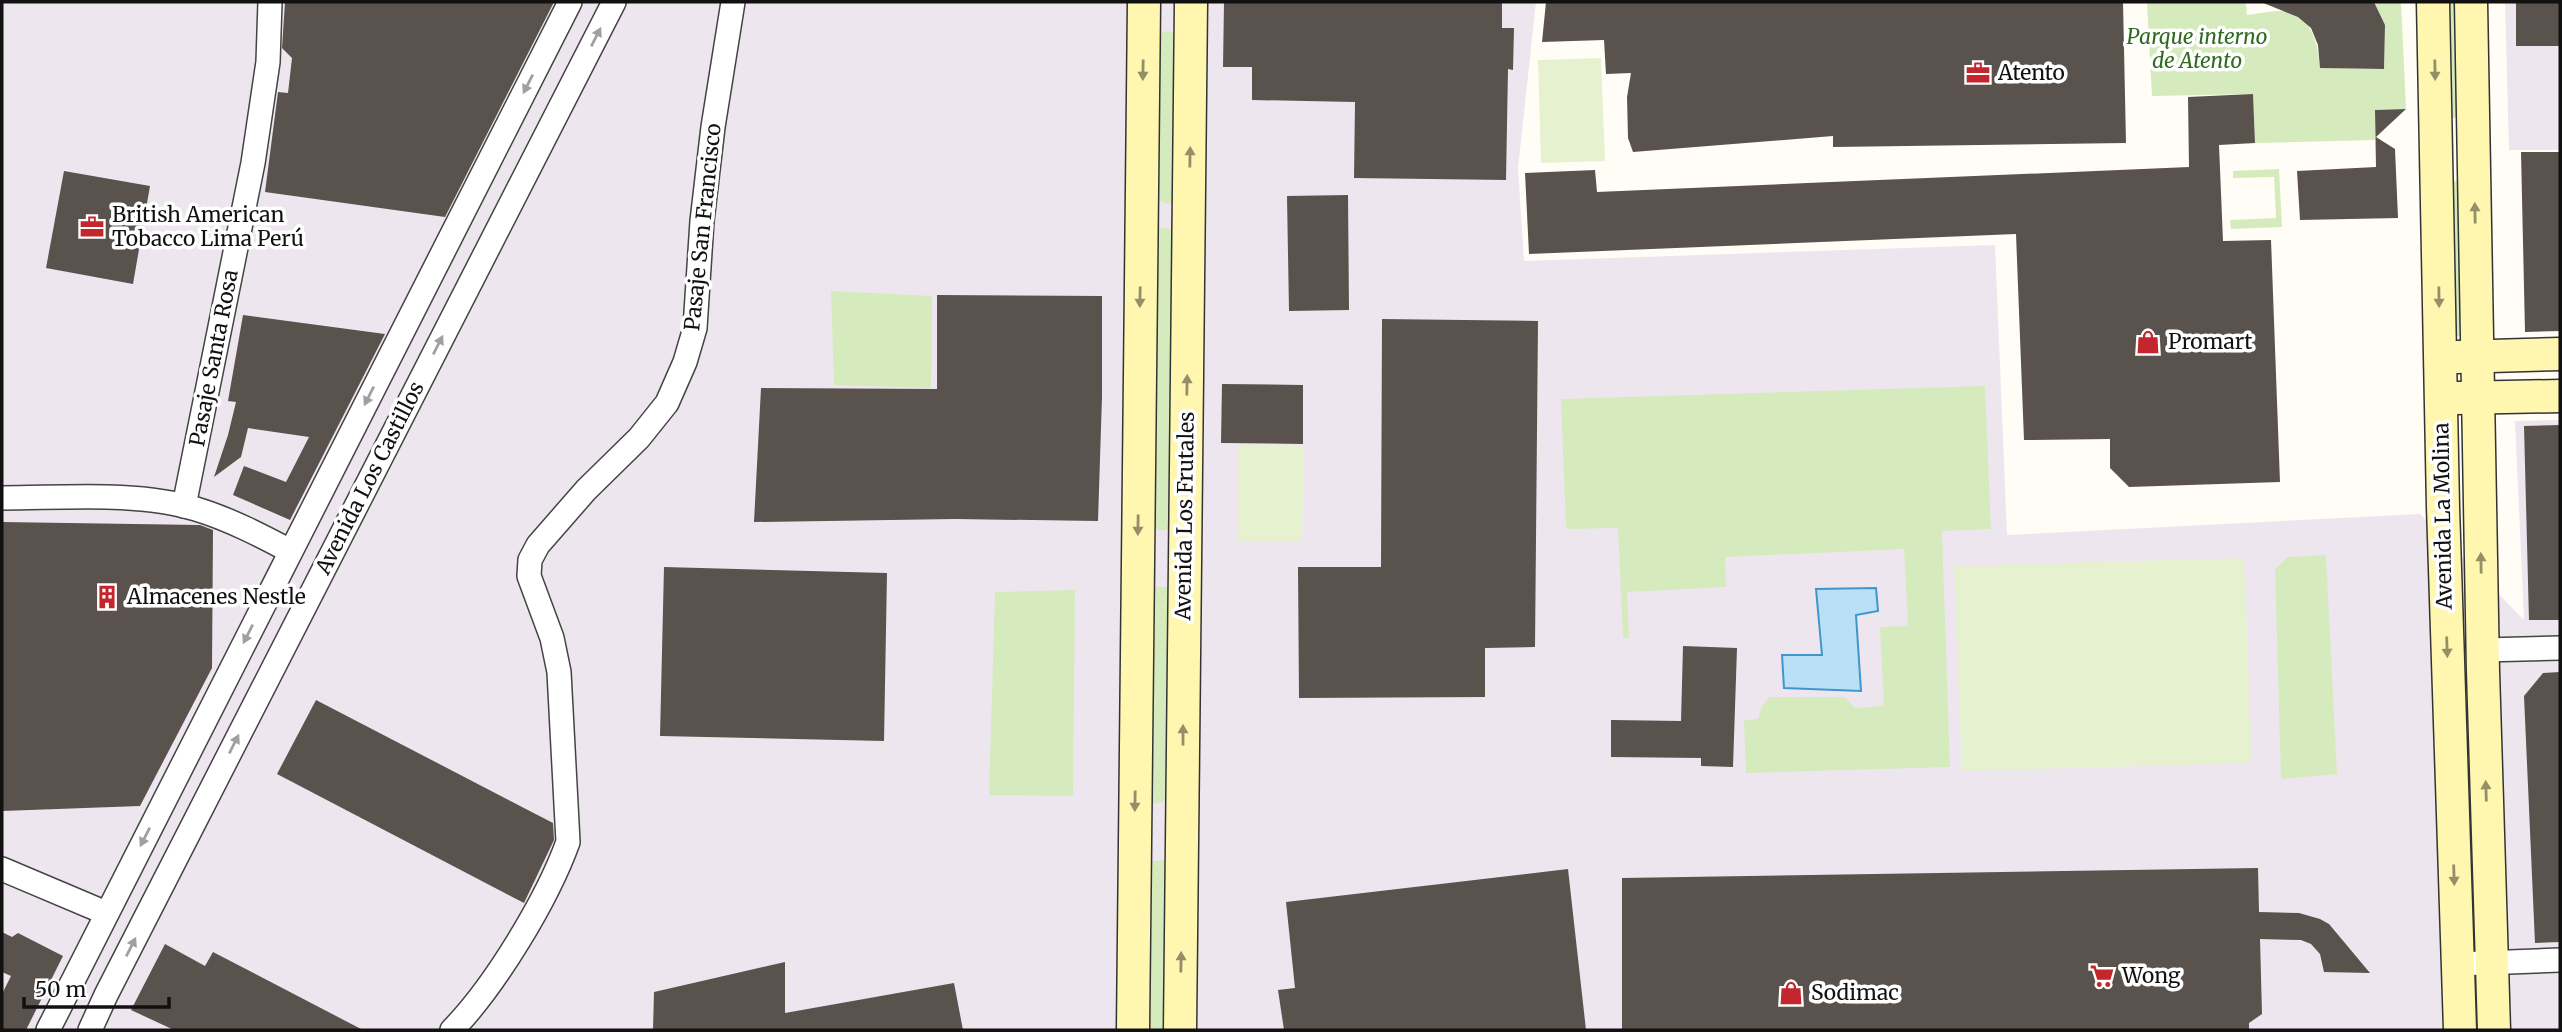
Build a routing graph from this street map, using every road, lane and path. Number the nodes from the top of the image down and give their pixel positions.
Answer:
1 (270, 2) edge
2 (570, 2) edge
3 (614, 2) edge
4 (733, 2) edge
5 (2433, 2) edge
6 (2471, 2) edge
7 (1144, 4) edge
8 (1191, 5) edge
9 (545, 51) junction
10 (581, 67) junction
11 (2474, 142) junction
12 (2437, 143) junction
13 (426, 285) junction
14 (460, 303) junction
15 (2560, 354) edge
16 (2477, 356) junction
17 (2440, 357) junction
18 (2560, 396) edge
19 (2478, 398) junction
20 (2441, 399) junction
21 (2, 498) edge
22 (184, 506) junction
23 (308, 516) junction
24 (344, 530) junction
25 (290, 551) junction
26 (2560, 648) edge
27 (2483, 650) junction
28 (2, 869) edge
29 (106, 913) junction
30 (2560, 960) edge
31 (2491, 963) junction
32 (2457, 964) junction
33 (74, 980) junction
34 (106, 995) junction
35 (48, 1030) edge
36 (90, 1030) edge
37 (452, 1030) edge
38 (1133, 1030) edge
39 (1180, 1030) edge
40 (2460, 1030) edge
41 (2494, 1030) edge

1 - 22 street, Pasaje Santa Rosa
2 - 9 street, Avenida Los Castillos
10 -> 3 street, Avenida Los Castillos
4 - 37 street, Pasaje San Francisco
5 -> 12 main road, Avenida La Molina
6 - 11 main road, Avenida La Molina
7 - 8 main road
7 -> 38 main road
39 -> 8 main road, Avenida Los Frutales
9 - 10 street
9 -> 13 street, Avenida Los Castillos
10 - 14 street, Avenida Los Castillos
11 - 12 main road
16 -> 11 main road, Avenida La Molina
12 -> 17 main road, Avenida La Molina
13 - 14 street
13 -> 23 street, Avenida Los Castillos
24 -> 14 street, Avenida Los Castillos
15 - 16 main road
16 - 17 main road
16 - 19 main road, Avenida La Molina
17 - 20 main road, Avenida La Molina
18 - 19 main road
19 - 20 main road
27 -> 19 main road, Avenida La Molina
20 -> 32 main road, Avenida La Molina
21 - 22 street
22 - 25 street
23 - 24 street
23 - 25 street, Avenida Los Castillos
34 -> 24 street, Avenida Los Castillos
25 -> 29 street, Avenida Los Castillos
26 - 27 street
31 -> 27 main road, Avenida La Molina
28 - 29 street
29 - 33 street, Avenida Los Castillos
30 - 31 street
31 - 32 street
31 - 41 main road, Avenida La Molina
32 - 40 main road, Avenida La Molina
33 - 34 street
33 - 35 street, Avenida Los Castillos
34 - 36 street, Avenida Los Castillos

